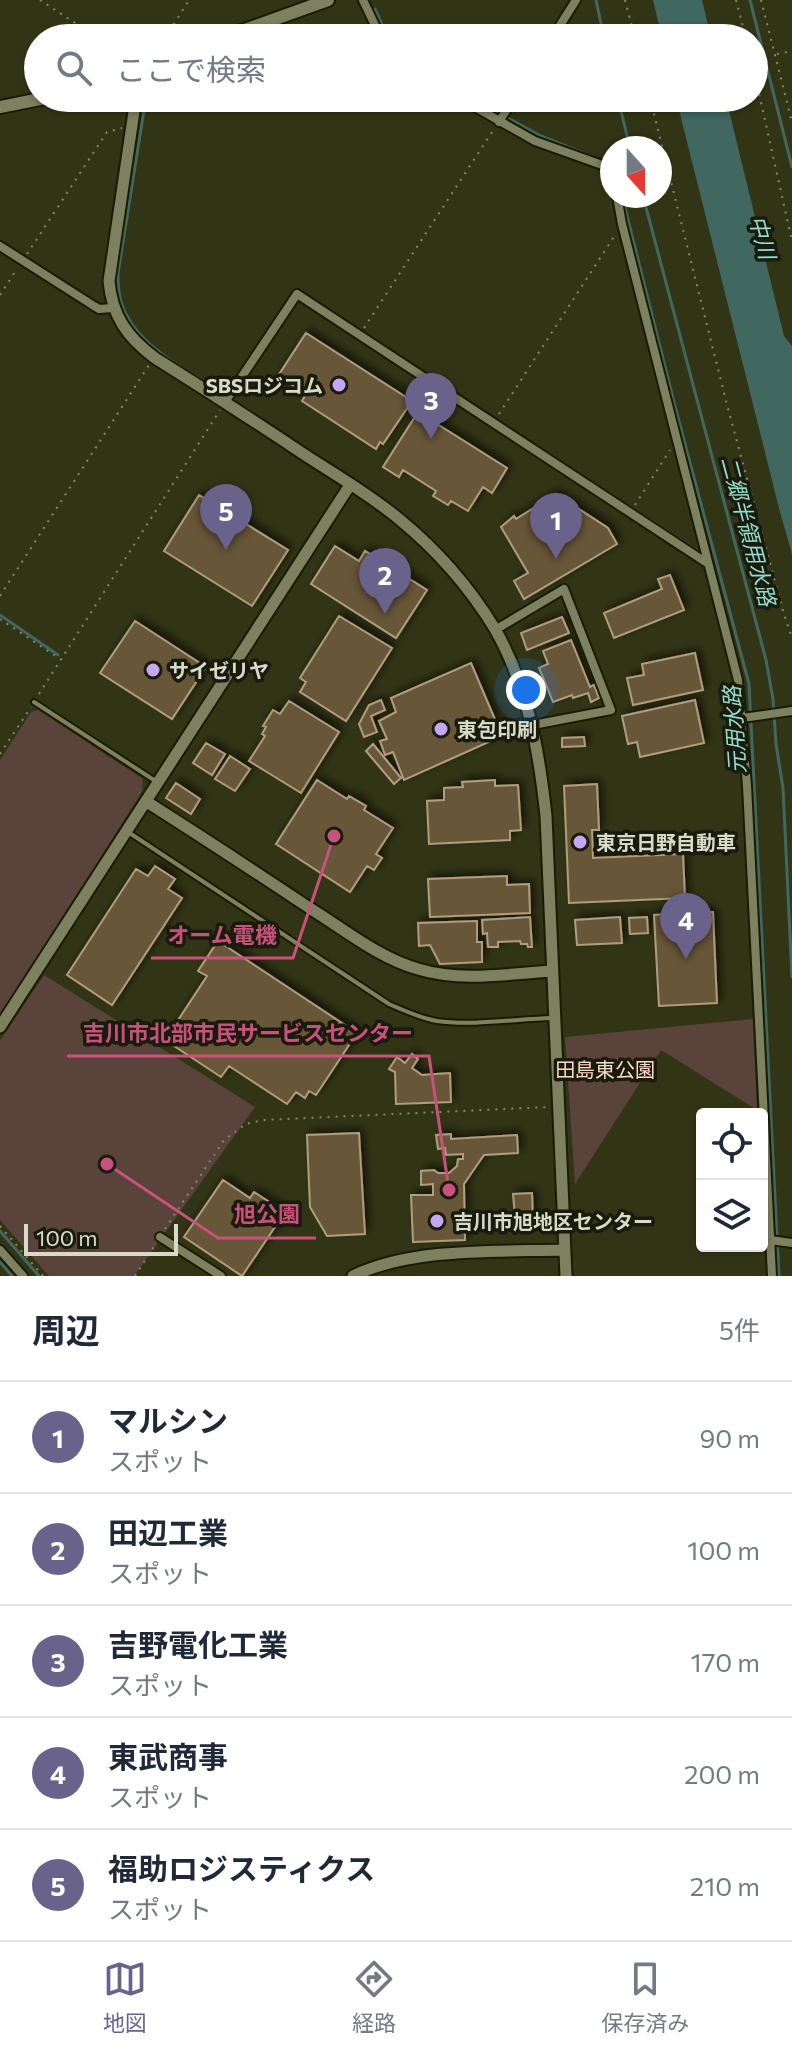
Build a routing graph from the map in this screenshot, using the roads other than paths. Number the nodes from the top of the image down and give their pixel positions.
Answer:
1 (328, 0) edge
2 (363, 0) edge
3 (576, 0) edge
4 (261, 24) edge
5 (374, 24) edge
6 (561, 24) edge
7 (24, 102) edge
8 (0, 107) edge
9 (134, 112) edge
10 (482, 112) edge
11 (505, 112) edge
12 (499, 122) junction
13 (600, 164) edge
14 (619, 208) edge
15 (0, 246) edge
16 (113, 308) junction
17 (225, 402) junction
18 (350, 485) junction
19 (708, 563) junction
20 (495, 630) junction
21 (34, 702) road end
22 (792, 711) edge
23 (742, 718) junction
24 (533, 725) junction
25 (159, 783) junction
26 (147, 802) junction
27 (128, 832) junction
28 (552, 971) junction
29 (554, 1018) junction
30 (0, 1027) edge
31 (160, 1237) road end
32 (770, 1240) junction
33 (792, 1243) edge
34 (0, 1250) edge
35 (565, 1250) junction
36 (23, 1276) edge
37 (221, 1276) edge
38 (353, 1276) edge
39 (566, 1276) edge
40 (772, 1276) edge

1 - 4 main road
2 - 5 street
3 - 6 street
7 - 8 main road
9 - 16 street
10 - 12 street
11 - 12 street
12 - 13 street
14 - 19 street
15 - 16 street
16 - 17 street
17 - 18 street
17 - 19 street
18 - 20 street
18 - 25 street
19 - 23 street
20 - 24 street
20 - 24 street
21 - 25 lane
22 - 23 street
23 - 32 street
24 - 28 street
25 - 26 street
26 - 27 street
26 - 28 street
27 - 29 lane
27 - 30 street
28 - 29 street
29 - 35 street
31 - 37 street
32 - 33 street
32 - 40 street
34 - 36 street
35 - 38 street
35 - 39 street

